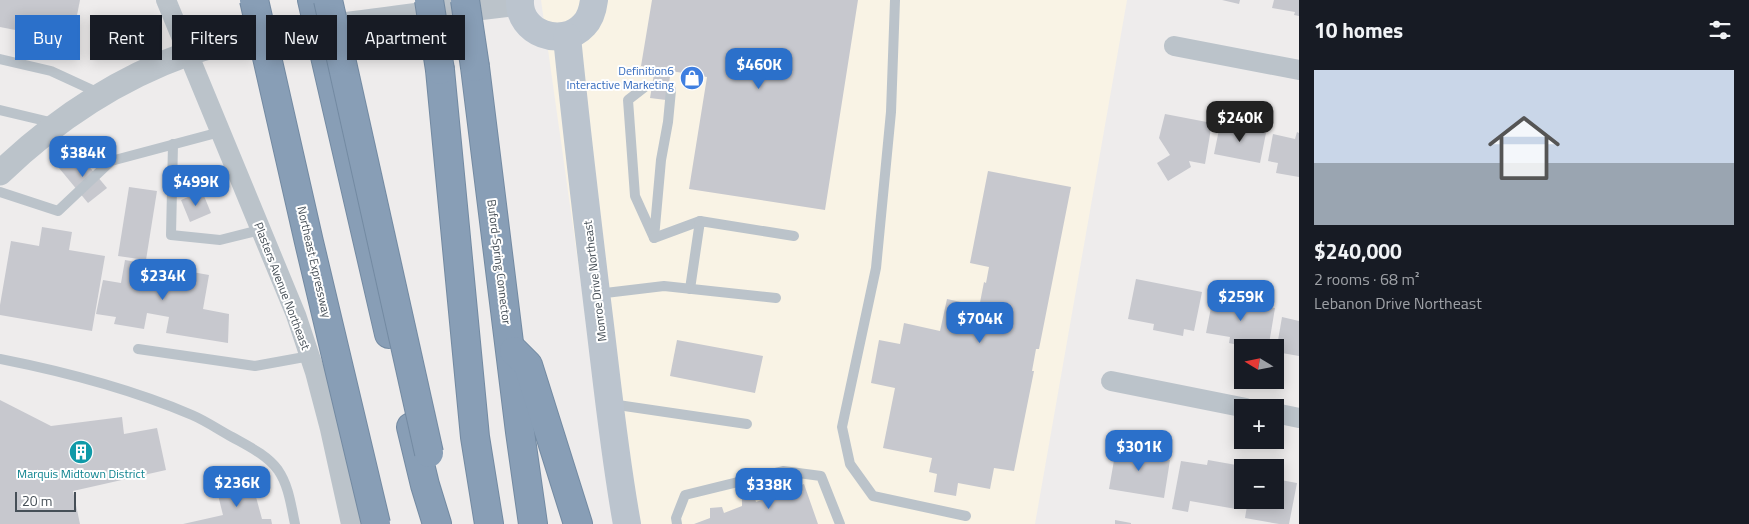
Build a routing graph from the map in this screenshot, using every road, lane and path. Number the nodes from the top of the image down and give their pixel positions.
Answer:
1 (166, 0) edge
2 (254, 0) edge
3 (312, 0) edge
4 (328, 0) edge
5 (429, 0) edge
6 (465, 0) edge
7 (594, 0) edge
8 (895, 0) edge
9 (519, 2) edge
10 (172, 15) edge
11 (315, 15) edge
12 (337, 25) edge
13 (567, 37) junction
14 (1174, 46) dead end
15 (0, 59) edge
16 (173, 60) edge
17 (190, 60) edge
18 (324, 60) edge
19 (1299, 70) edge
20 (646, 86) dead end
21 (670, 90) dead end
22 (102, 94) junction
23 (0, 110) edge
24 (58, 123) junction
25 (220, 132) junction
26 (173, 144) junction
27 (0, 173) edge
28 (0, 192) edge
29 (700, 220) junction
30 (260, 230) junction
31 (794, 236) dead end
32 (654, 238) junction
33 (690, 289) junction
34 (596, 294) junction
35 (776, 298) dead end
36 (510, 347) junction
37 (138, 349) dead end
38 (310, 356) junction
39 (0, 359) edge
40 (1111, 382) dead end
41 (610, 404) junction
42 (1234, 406) edge
43 (1284, 415) edge
44 (1299, 418) edge
45 (747, 424) dead end
46 (966, 516) dead end
47 (295, 524) edge
48 (351, 524) edge
49 (376, 524) edge
50 (437, 524) edge
51 (447, 524) edge
52 (489, 524) edge
53 (534, 524) edge
54 (578, 524) edge
55 (627, 524) edge
56 (677, 524) edge
57 (840, 524) edge

1 - 10 street, Plasters Avenue Northeast
2 - 49 highway, Northeast Expressway, bridge
3 - 11 highway
4 - 51 highway, bridge
5 - 52 highway, bridge
6 - 36 highway, Buford-Spring Connector, bridge
7 - 13 main road
8 - 46 lane
9 - 12 street
9 - 13 main road
13 - 34 main road, Monroe Drive Northeast
14 - 19 street
15 - 22 lane
16 - 22 street
17 - 25 street, Plasters Avenue Northeast
18 - 50 highway
20 - 32 lane
21 - 32 lane
22 - 24 street
23 - 24 lane
24 - 27 street
25 - 26 lane
25 - 30 street, Plasters Avenue Northeast
26 - 28 lane
26 - 30 lane
29 - 31 lane
29 - 32 lane
29 - 33 lane
30 - 38 street, Plasters Avenue Northeast
33 - 34 lane
33 - 35 lane
34 - 41 main road, Monroe Drive Northeast
36 - 53 highway, Buford-Spring Connector
36 - 54 highway
37 - 38 lane
38 - 48 street, Plasters Avenue Northeast
39 - 47 lane
40 - 42 street
41 - 45 lane
41 - 55 main road, Monroe Drive Northeast
43 - 44 street
56 - 57 lane

